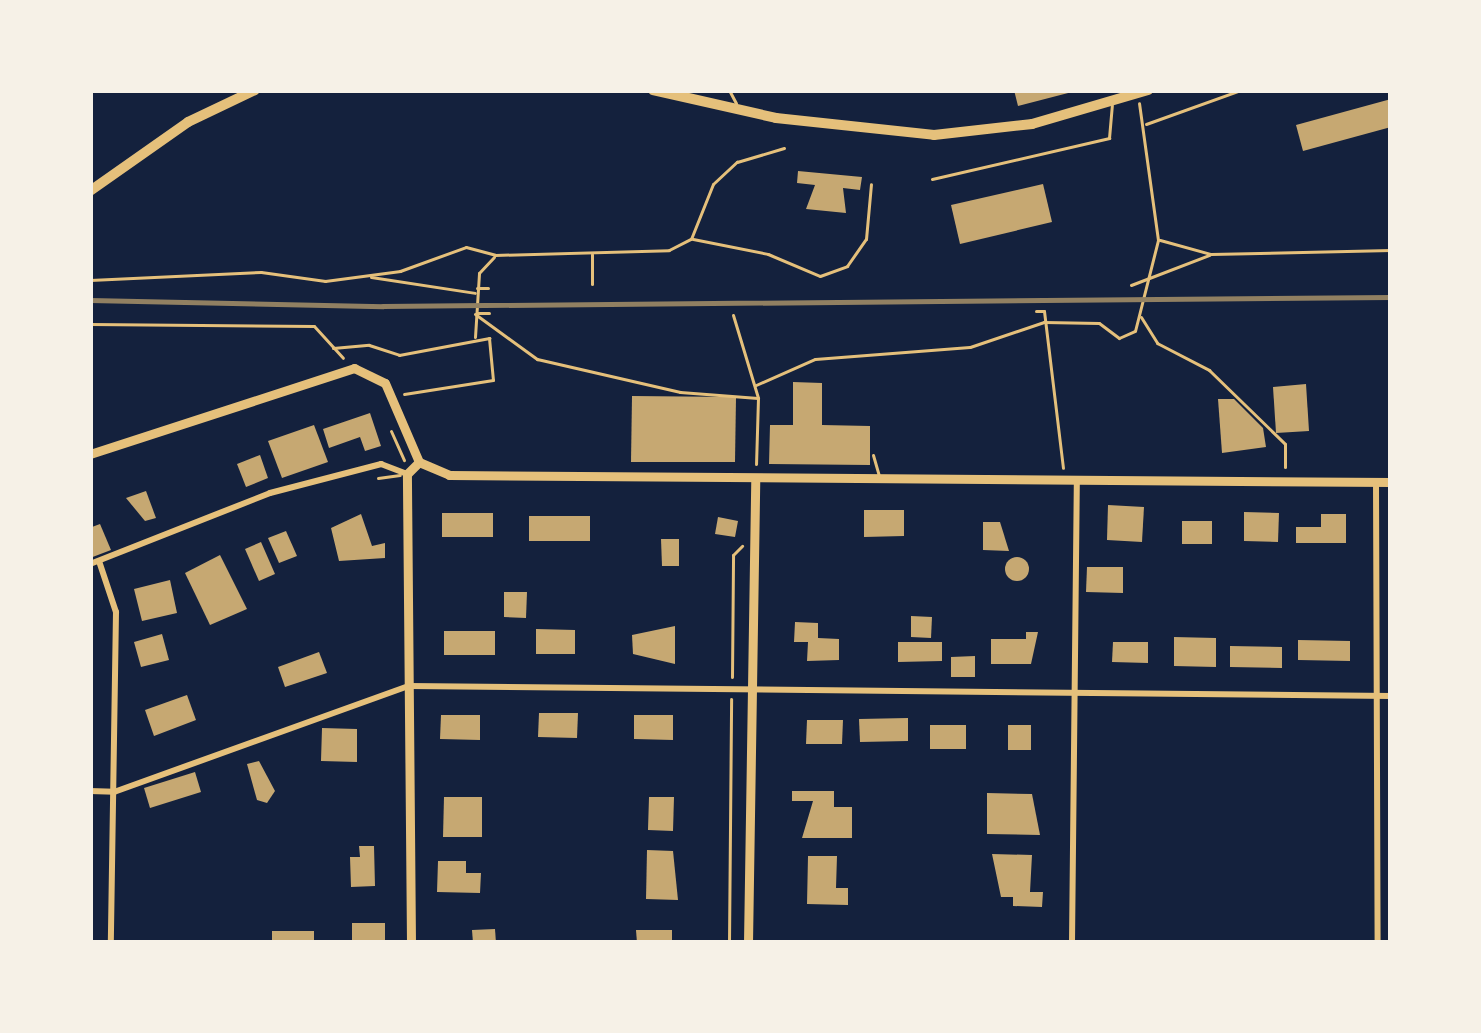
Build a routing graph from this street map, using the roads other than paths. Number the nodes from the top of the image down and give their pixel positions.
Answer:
1 (255, 90) edge
2 (653, 90) edge
3 (729, 90) edge
4 (1143, 93) edge
5 (1113, 101) junction
6 (740, 110) junction
7 (932, 179) dead end
8 (90, 191) edge
9 (90, 454) edge
10 (873, 454) dead end
11 (419, 463) junction
12 (407, 474) junction
13 (879, 476) junction
14 (1071, 476) junction
15 (378, 478) dead end
16 (755, 478) junction
17 (1376, 482) junction
18 (1391, 482) edge
19 (99, 561) junction
20 (90, 564) edge
21 (410, 686) junction
22 (752, 686) junction
23 (1077, 688) junction
24 (1375, 696) junction
25 (1391, 696) edge
26 (90, 791) edge
27 (114, 792) junction
28 (111, 943) edge
29 (411, 943) edge
30 (748, 943) edge
31 (1072, 943) edge
32 (1378, 943) edge

1 - 8 main road
2 - 6 main road
3 - 6 lane
4 - 5 main road
5 - 6 main road
5 - 7 lane
9 - 11 main road
10 - 13 lane
11 - 12 main road
11 - 16 main road
12 - 15 lane
12 - 19 street
12 - 21 main road
13 - 14 main road
13 - 16 main road
14 - 17 main road
14 - 23 street
16 - 22 main road
17 - 18 main road
17 - 24 street
19 - 20 street
19 - 27 street
21 - 22 street
21 - 27 street
21 - 29 main road
22 - 23 street
22 - 30 main road
23 - 24 street
23 - 31 street
24 - 25 street
24 - 32 street
26 - 27 street
27 - 28 street

